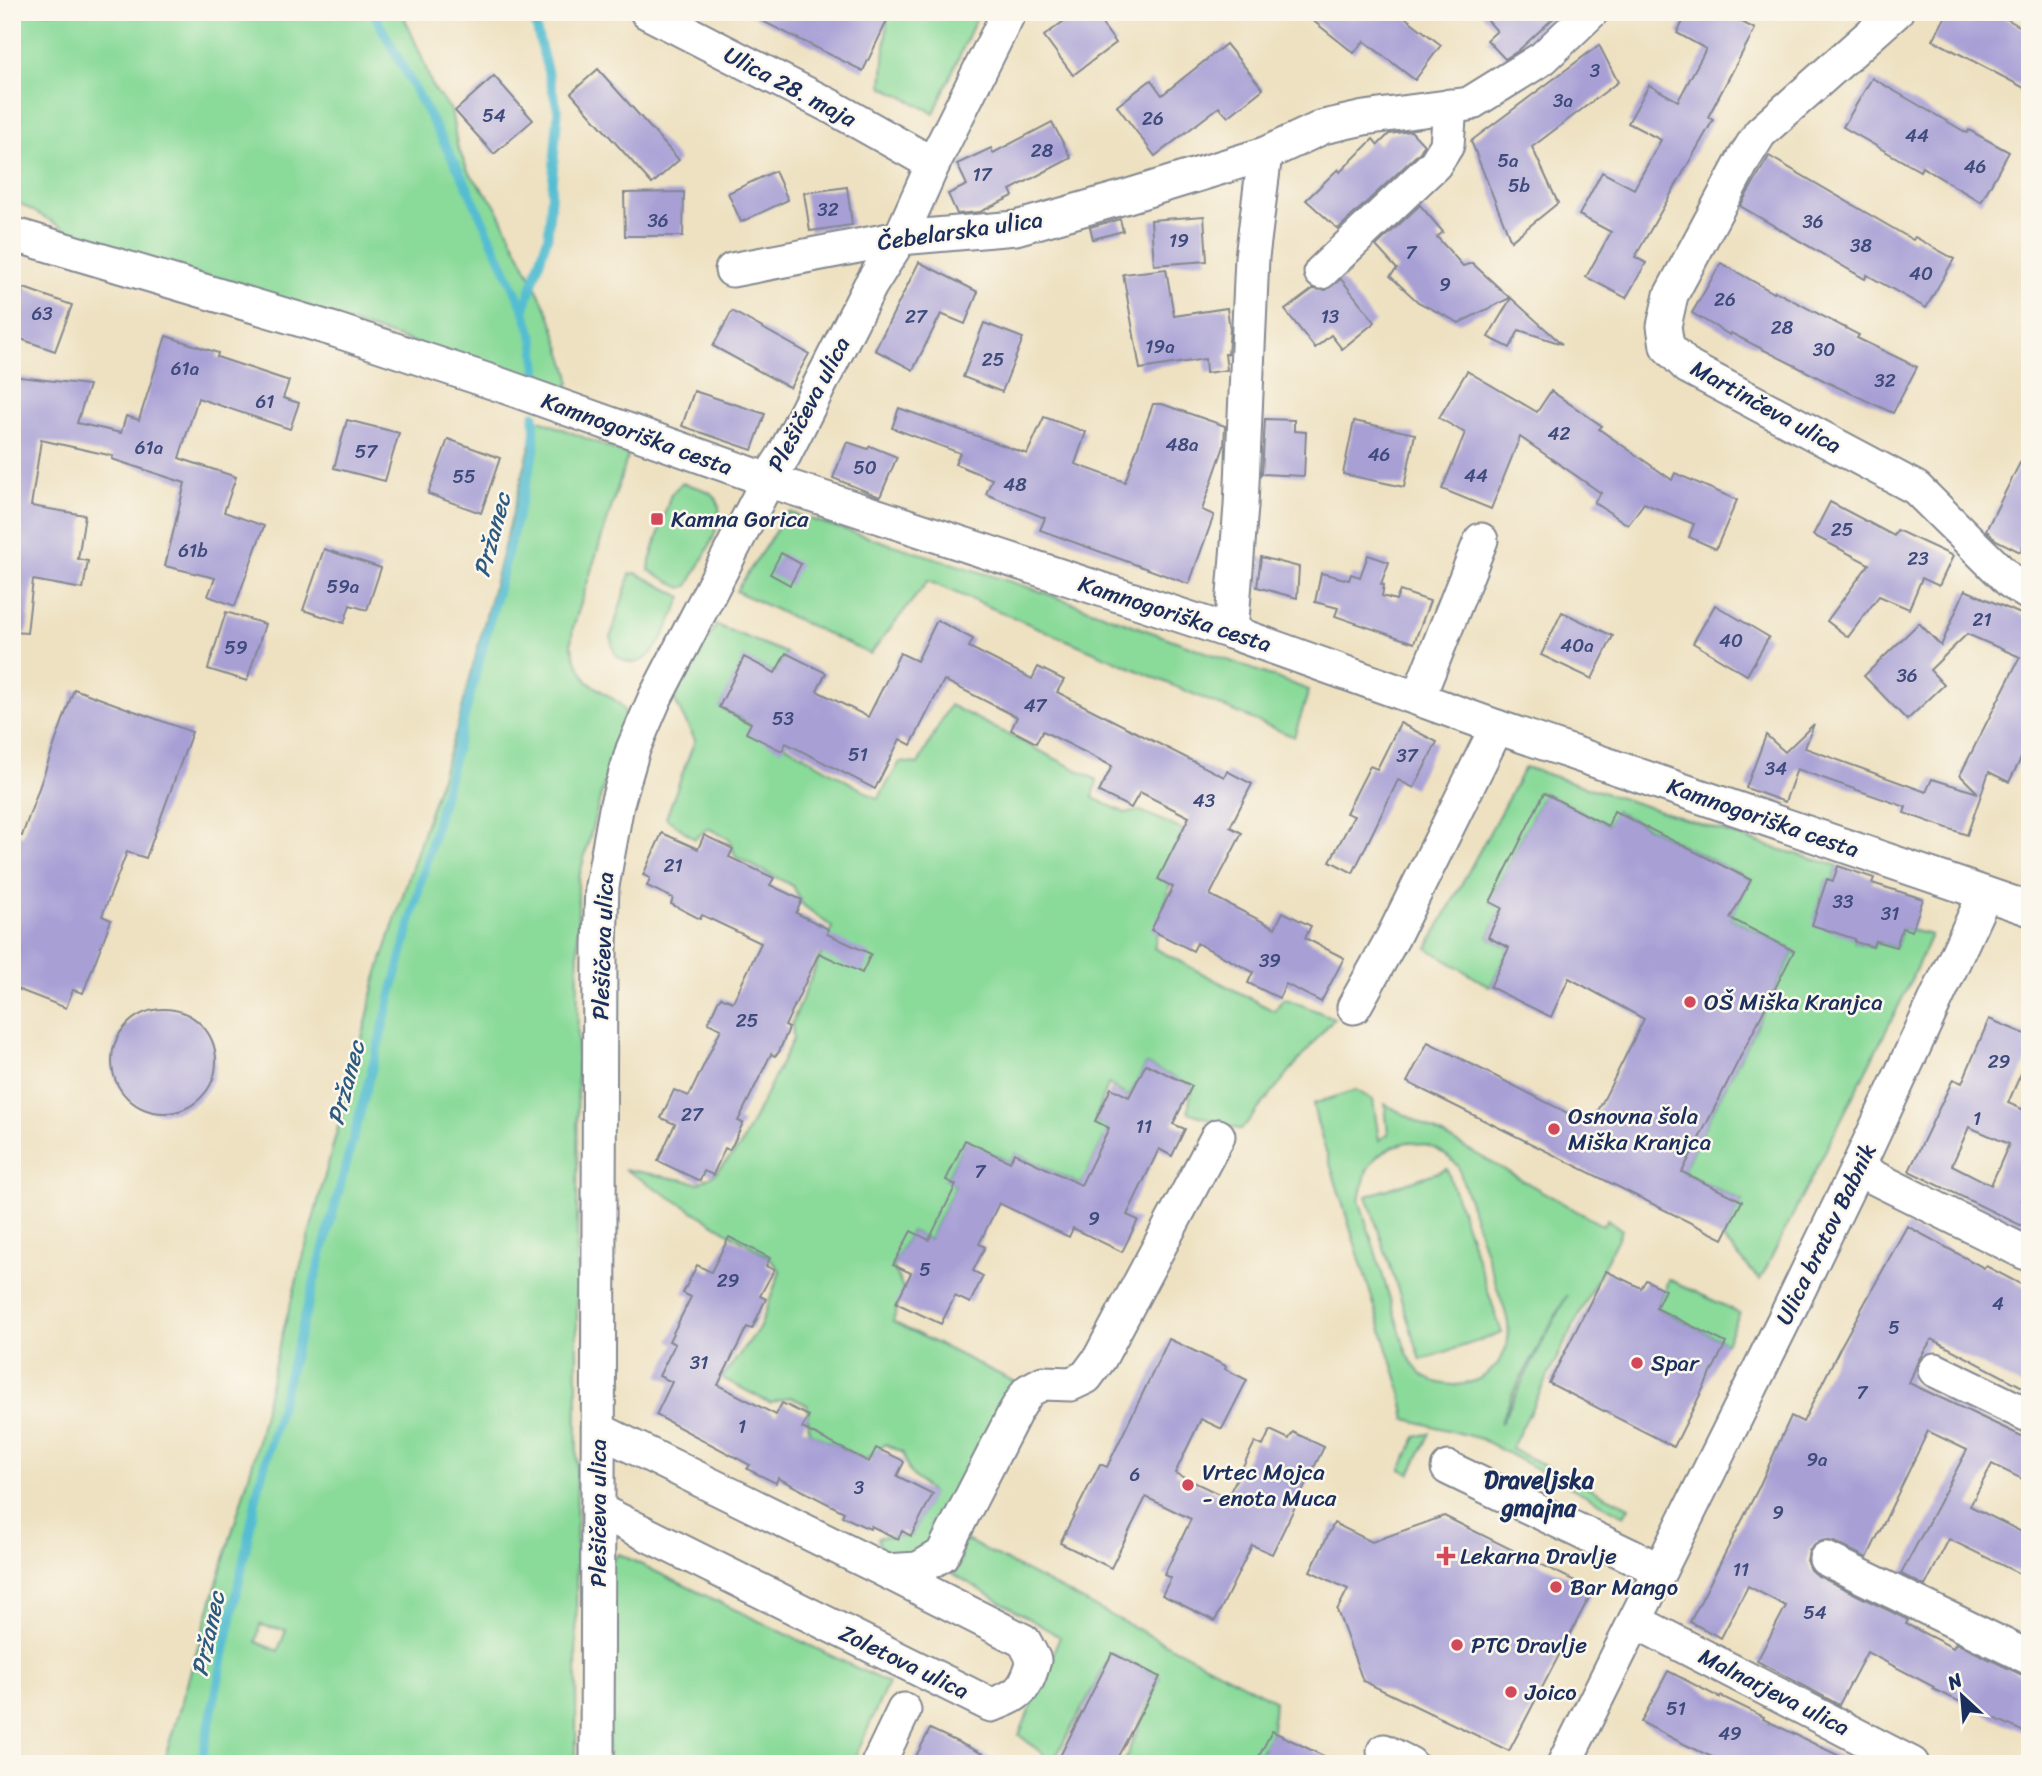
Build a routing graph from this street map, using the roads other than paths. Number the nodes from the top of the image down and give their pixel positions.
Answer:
1 (646, 12) edge
2 (1010, 12) edge
3 (1591, 12) edge
4 (1896, 12) edge
5 (1450, 106) junction
6 (1265, 154) junction
7 (933, 164) junction
8 (12, 234) edge
9 (900, 238) junction
10 (732, 270) dead end
11 (1321, 272) dead end
12 (768, 480) junction
13 (1480, 540) dead end
14 (2030, 594) edge
15 (1231, 632) junction
16 (1418, 698) junction
17 (1497, 727) junction
18 (1985, 894) junction
19 (2030, 909) edge
20 (1354, 1007) dead end
21 (1218, 1136) dead end
22 (1857, 1170) junction
23 (2030, 1255) edge
24 (1935, 1370) dead end
25 (2030, 1416) edge
26 (599, 1430) junction
27 (1448, 1468) dead end
28 (598, 1510) junction
29 (1826, 1559) dead end
30 (1660, 1570) junction
31 (886, 1571) junction
32 (1635, 1621) junction
33 (2030, 1658) edge
34 (904, 1710) dead end
35 (597, 1764) edge
36 (877, 1764) edge
37 (1564, 1764) edge
38 (1912, 1764) edge

1 - 7 street, Ulica 28. maja
2 - 7 street, Plešičeva ulica
3 - 5 street, Čebelarska ulica
4 - 14 street, Martinčeva ulica
5 - 6 street, Čebelarska ulica
5 - 11 street
6 - 9 street, Čebelarska ulica
6 - 15 street
7 - 9 street, Plešičeva ulica
8 - 12 street, Kamnogoriška cesta
9 - 10 street, Čebelarska ulica
9 - 12 street, Plešičeva ulica
12 - 15 street, Kamnogoriška cesta
12 - 26 street, Plešičeva ulica
13 - 16 street
15 - 16 street, Kamnogoriška cesta
16 - 17 street, Kamnogoriška cesta
17 - 18 street, Kamnogoriška cesta
17 - 20 street
18 - 19 street, Kamnogoriška cesta
18 - 22 street, Ulica bratov Babnik
21 - 31 street
22 - 23 street
22 - 30 street, Ulica bratov Babnik
24 - 25 street
26 - 28 street, Plešičeva ulica
26 - 31 street, Zoletova ulica
27 - 30 street
28 - 31 street, Zoletova ulica
28 - 35 street, Plešičeva ulica
29 - 33 street
30 - 32 street, Ulica bratov Babnik
32 - 37 street, Ulica bratov Babnik
32 - 38 street, Malnarjeva ulica
34 - 36 street

